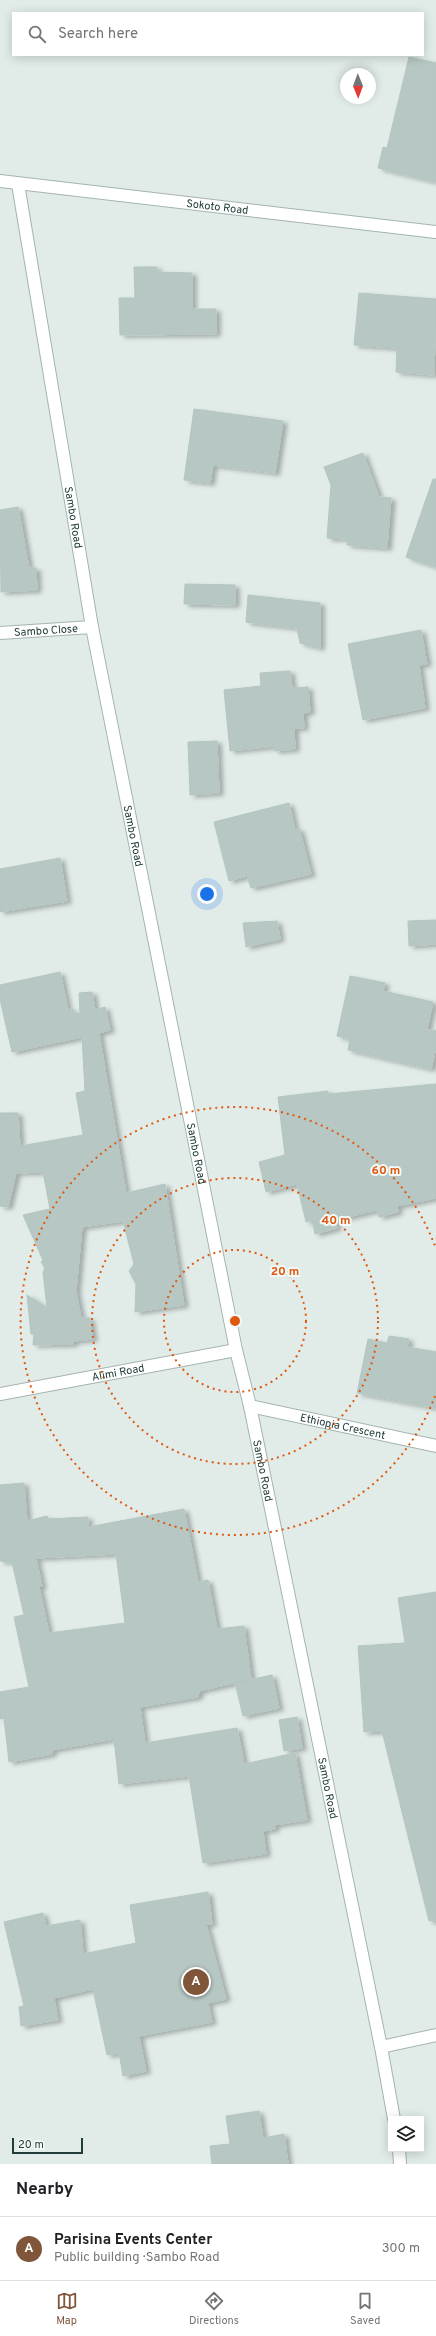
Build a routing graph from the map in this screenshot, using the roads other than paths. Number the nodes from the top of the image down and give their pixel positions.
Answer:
1 (0, 181) edge
2 (18, 184) junction
3 (436, 232) edge
4 (92, 627) junction
5 (0, 633) edge
6 (236, 1350) junction
7 (0, 1394) edge
8 (250, 1406) junction
9 (436, 1446) edge
10 (436, 2035) edge
11 (381, 2047) junction
12 (393, 2116) edge
13 (399, 2152) edge
14 (400, 2164) edge

1 - 2 street, Sokoto Road
2 - 3 street, Sokoto Road
2 - 4 street, Sambo Road
4 - 5 street, Sambo Close
4 - 6 street, Sambo Road
6 - 7 street, Alimi Road
6 - 8 street, Sambo Road
8 - 9 street, Ethiopia Crescent
8 - 11 street, Sambo Road
10 - 11 street
11 - 12 street, Sambo Road
13 - 14 street

